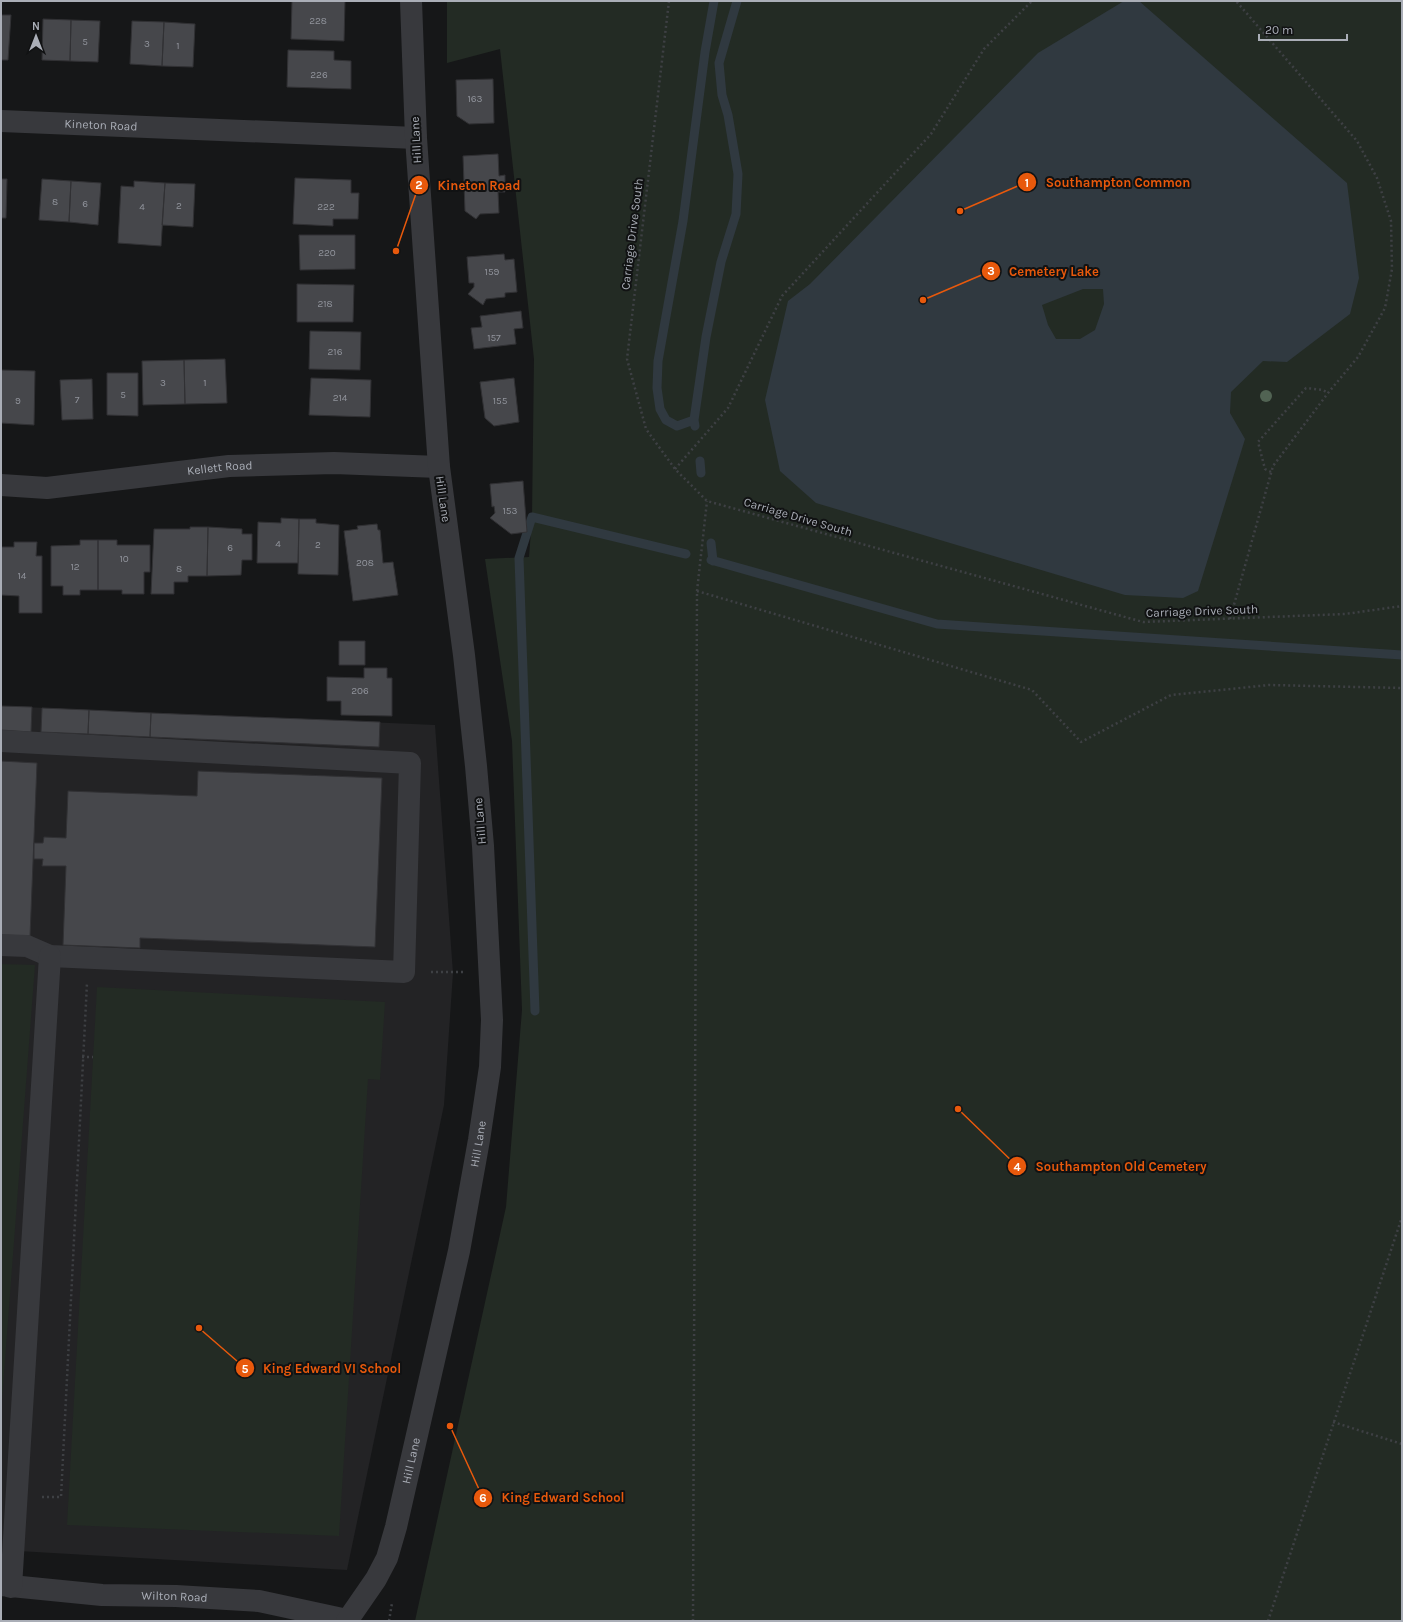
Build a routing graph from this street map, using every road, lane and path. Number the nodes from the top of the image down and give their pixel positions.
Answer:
1 (411, 1) edge
2 (669, 1) edge
3 (1032, 1) edge
4 (1236, 1) edge
5 (1, 121) edge
6 (416, 138) junction
7 (1328, 393) junction
8 (439, 467) junction
9 (675, 469) junction
10 (1271, 472) junction
11 (1, 486) edge
12 (707, 501) junction
13 (697, 591) junction
14 (1402, 606) edge
15 (1230, 619) junction
16 (1402, 688) edge
17 (1, 741) edge
18 (1, 945) edge
19 (50, 956) junction
20 (92, 959) junction
21 (404, 972) junction
22 (490, 972) junction
23 (82, 1057) junction
24 (93, 1057) dead end
25 (1402, 1217) edge
26 (1333, 1422) junction
27 (1402, 1444) edge
28 (18, 1497) junction
29 (6, 1586) edge
30 (347, 1620) edge
31 (693, 1621) edge
32 (1268, 1621) edge

1 - 6 street, Hill Lane
2 - 9 path, Carriage Drive South
3 - 9 path
4 - 7 path
5 - 6 street, Kineton Road
6 - 8 street, Hill Lane
7 - 10 path
7 - 10 path
8 - 11 street, Kellett Road
8 - 22 street, Hill Lane
9 - 12 path, Carriage Drive South
10 - 15 path
12 - 13 path
12 - 15 path, Carriage Drive South
13 - 16 path
13 - 31 path
14 - 15 path, Carriage Drive South
17 - 21 street
18 - 19 street
19 - 20 street
19 - 28 street
20 - 21 street
20 - 23 path
21 - 22 path
22 - 30 street, Hill Lane
23 - 24 path
23 - 28 path
25 - 26 path
26 - 27 path
26 - 32 path
28 - 29 street
29 - 30 street, Wilton Road

